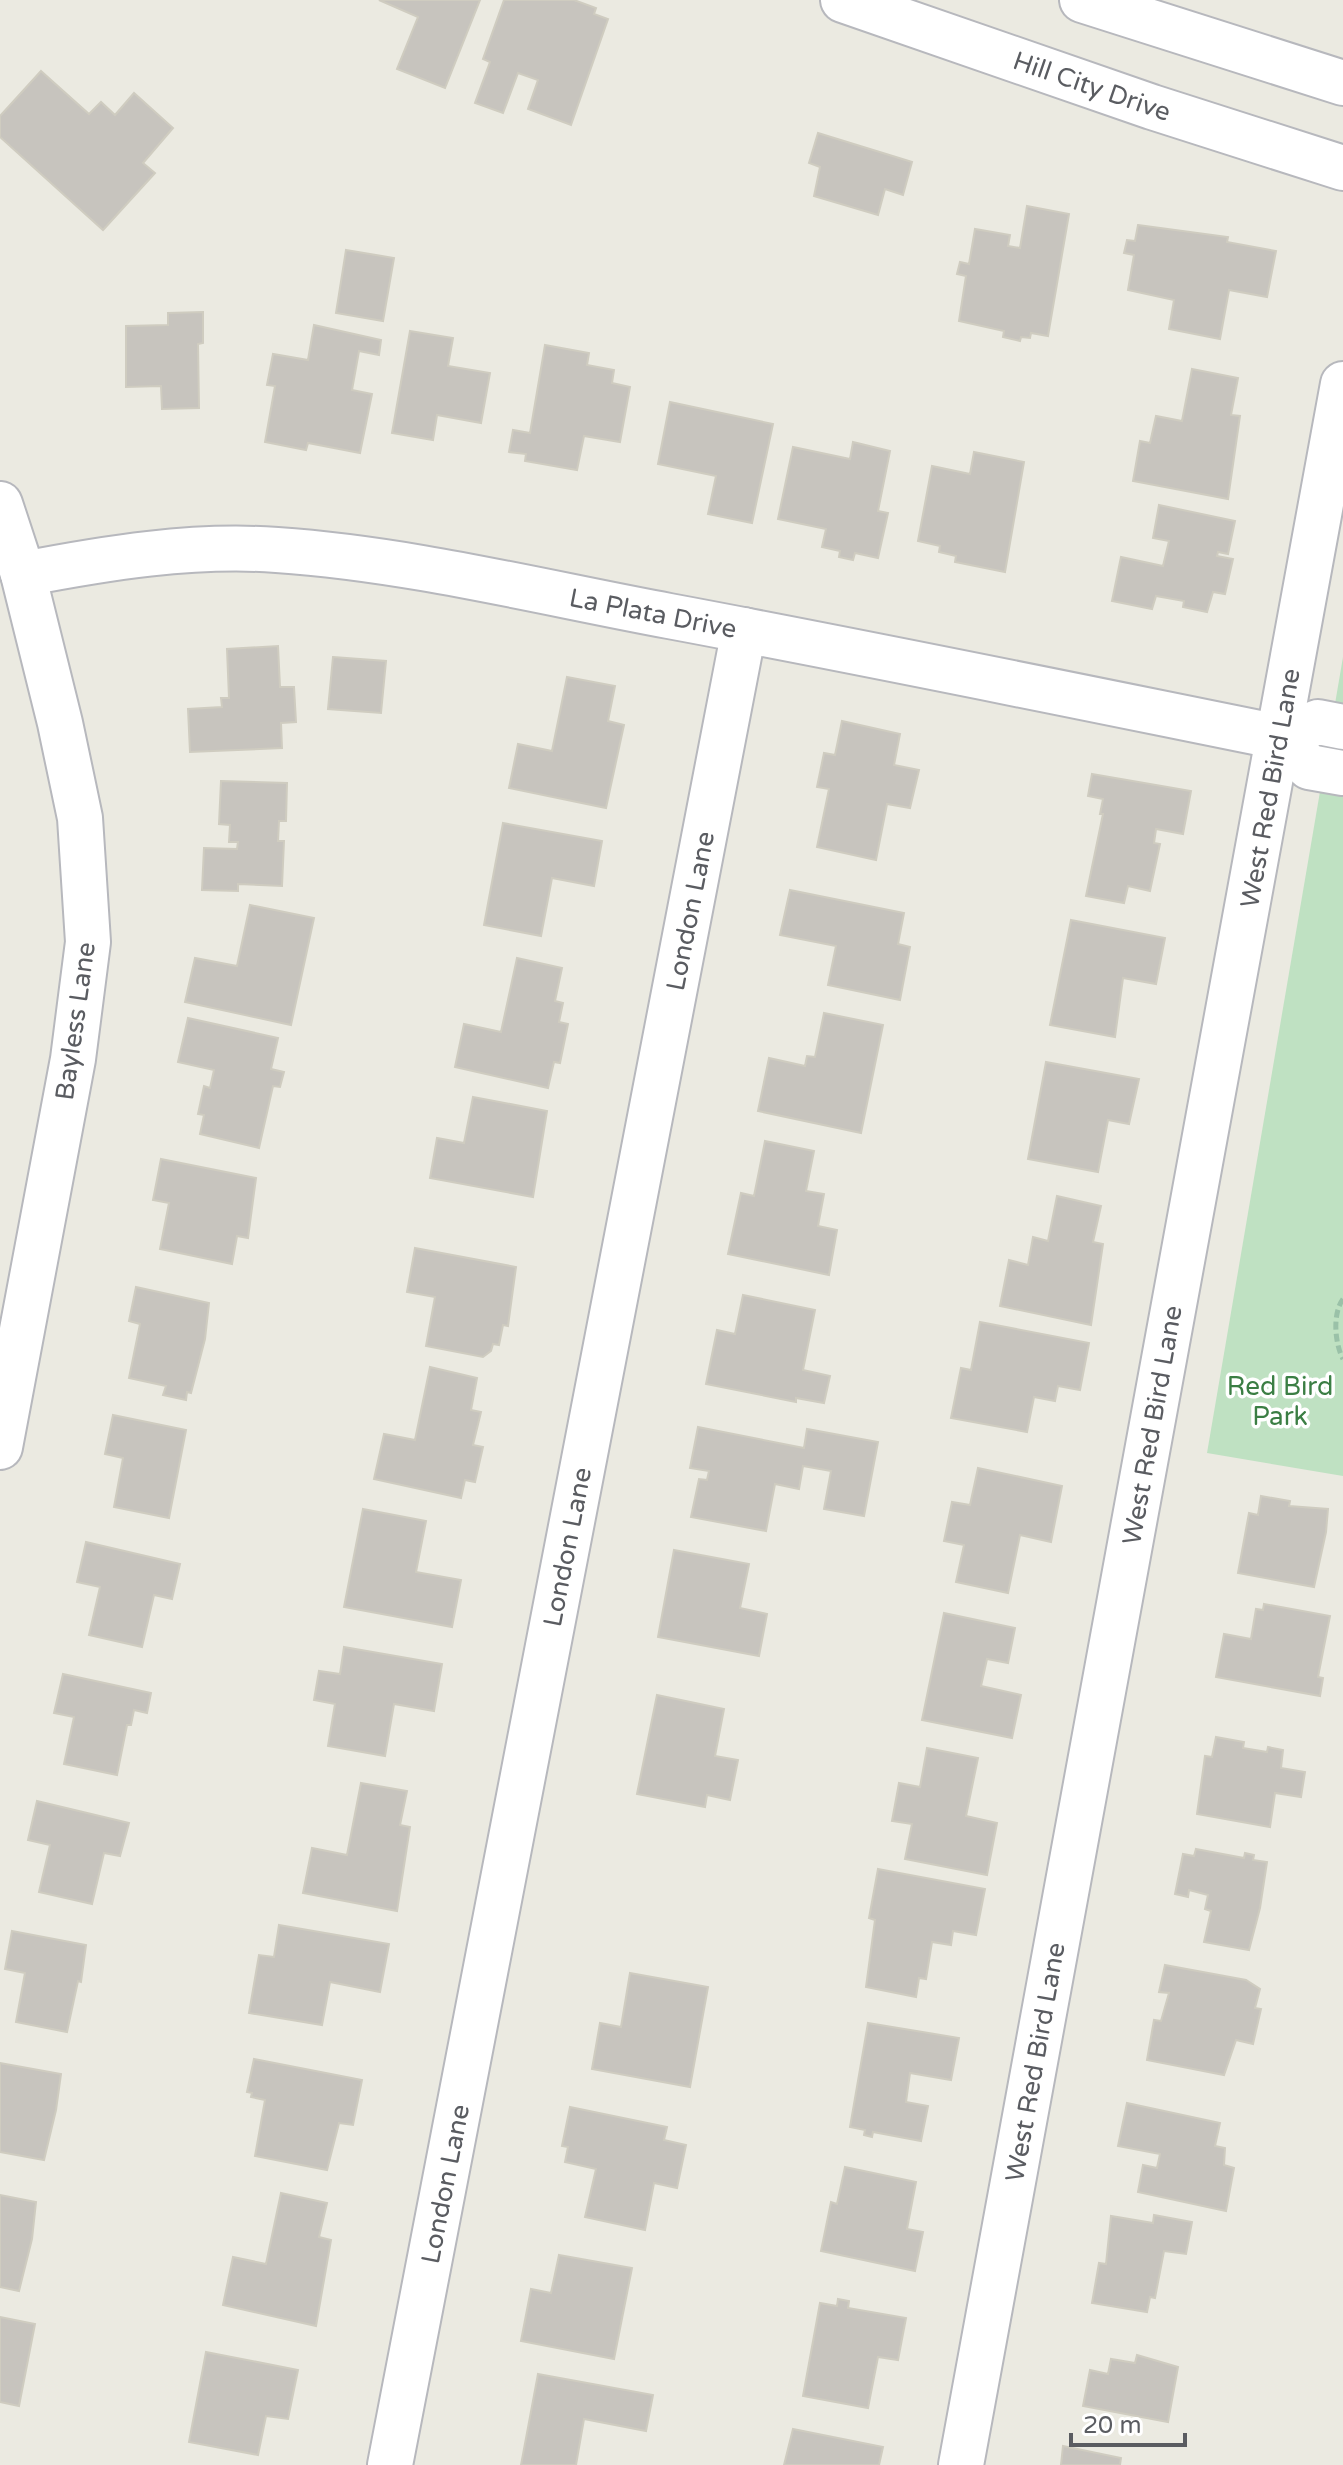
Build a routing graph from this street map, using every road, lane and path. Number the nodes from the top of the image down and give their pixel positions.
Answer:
1 (843, 0) edge
2 (1082, 0) edge
3 (1343, 83) edge
4 (1343, 168) edge
5 (1343, 384) edge
6 (0, 504) edge
7 (23, 574) junction
8 (744, 630) junction
9 (1343, 727) edge
10 (1279, 737) junction
11 (1343, 773) edge
12 (1343, 1299) edge
13 (1343, 1359) edge
14 (0, 1447) edge
15 (390, 2465) edge
16 (961, 2465) edge

1 - 4 street, Hill City Drive
2 - 3 street
5 - 10 street, West Red Bird Lane
6 - 7 street, Bayless Lane
7 - 8 street, La Plata Drive
7 - 14 street, Bayless Lane
8 - 10 street, La Plata Drive
8 - 15 street, London Lane
9 - 10 street
10 - 11 street
10 - 16 street, West Red Bird Lane
12 - 13 path

